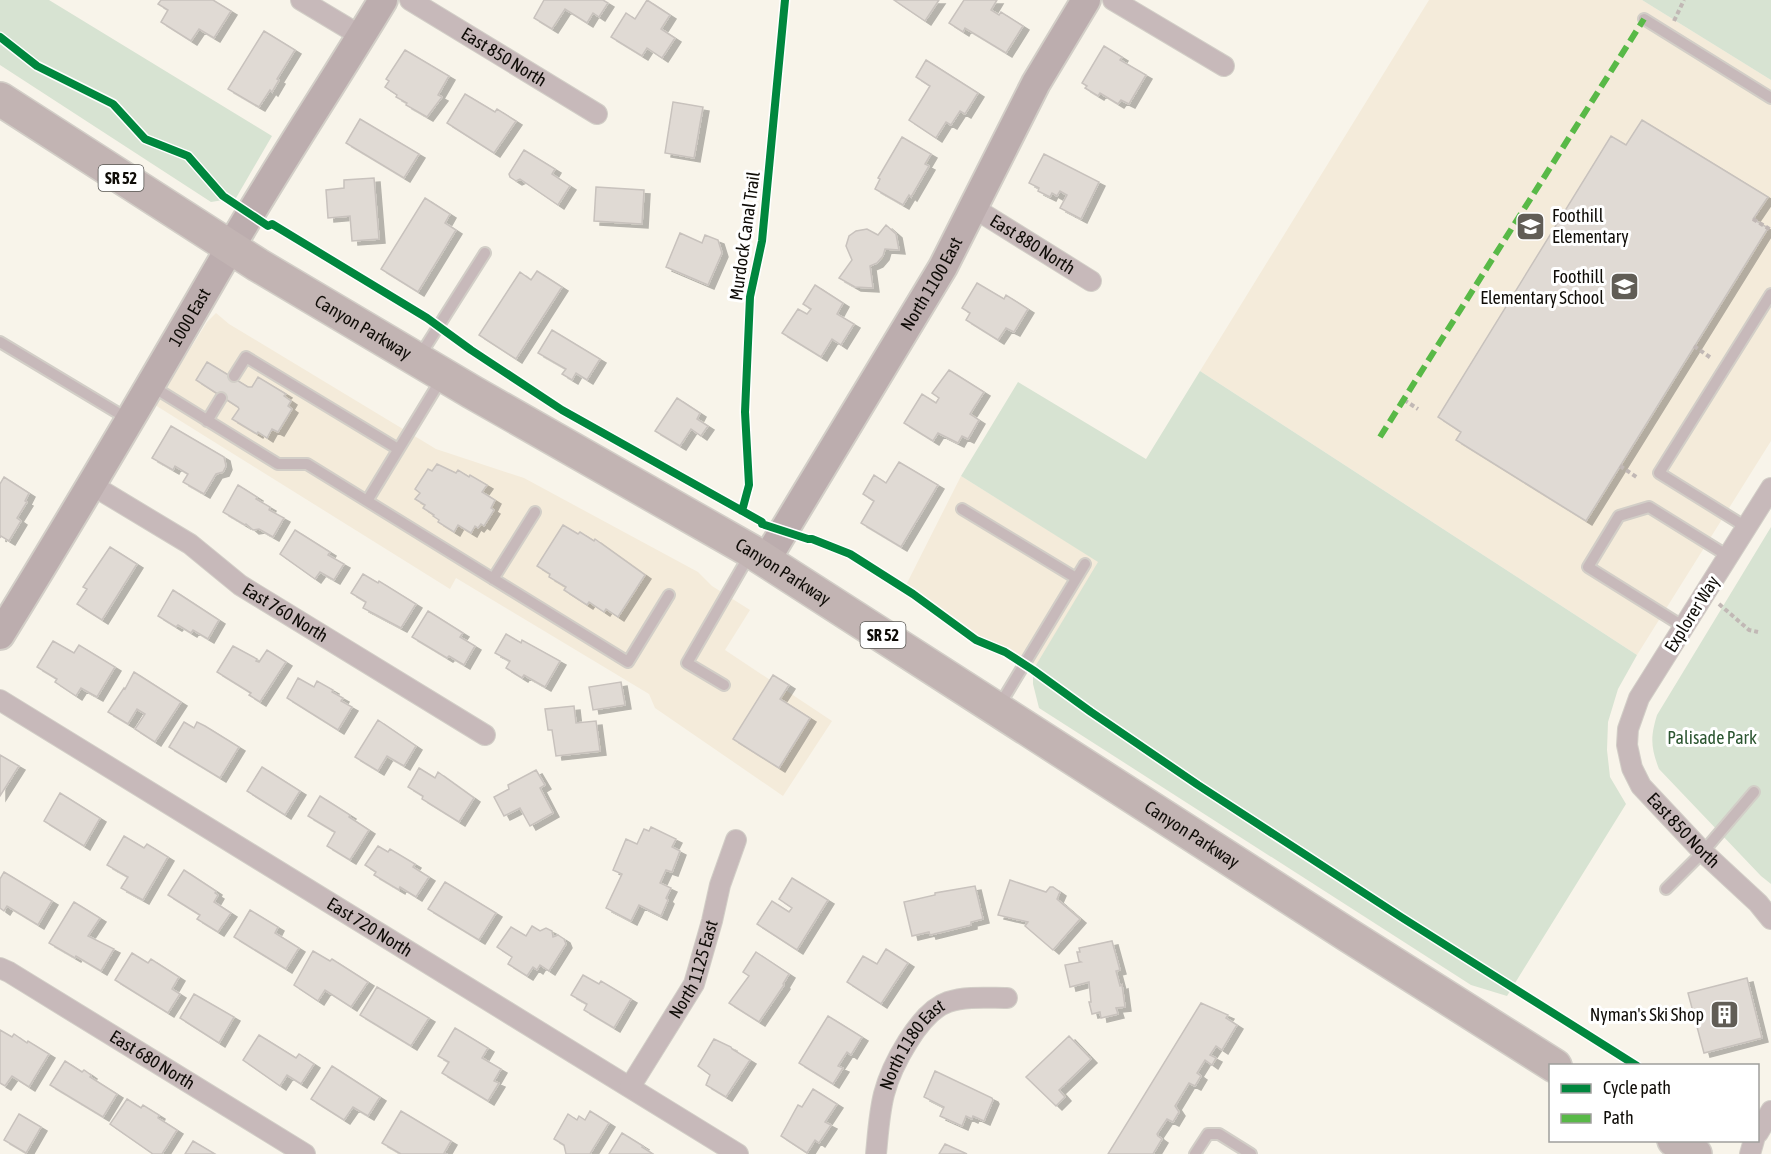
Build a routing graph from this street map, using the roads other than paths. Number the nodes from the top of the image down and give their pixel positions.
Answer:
1 (301, 0) edge
2 (383, 0) edge
3 (410, 0) edge
4 (1086, 0) edge
5 (1113, 0) edge
6 (1644, 19) dead end
7 (361, 36) junction
8 (1224, 66) dead end
9 (1771, 98) edge
10 (0, 99) edge
11 (597, 114) dead end
12 (974, 208) junction
13 (231, 248) junction
14 (485, 253) dead end
15 (1091, 281) dead end
16 (1771, 294) edge
17 (0, 342) edge
18 (430, 368) junction
19 (234, 376) dead end
20 (150, 385) junction
21 (221, 398) dead end
22 (129, 420) junction
23 (207, 421) junction
24 (398, 449) junction
25 (92, 484) junction
26 (1771, 488) edge
27 (367, 501) junction
28 (962, 509) dead end
29 (535, 512) dead end
30 (1746, 527) junction
31 (759, 556) junction
32 (1728, 556) junction
33 (1085, 564) dead end
34 (1076, 578) junction
35 (493, 579) junction
36 (669, 595) dead end
37 (1684, 627) junction
38 (0, 635) edge
39 (724, 685) dead end
40 (0, 699) edge
41 (997, 709) junction
42 (485, 735) dead end
43 (1627, 745) joint
44 (1755, 792) dead end
45 (736, 840) dead end
46 (1703, 852) junction
47 (1666, 889) dead end
48 (1764, 906) edge
49 (1771, 919) edge
50 (0, 968) edge
51 (1007, 998) dead end
52 (1553, 1064) edge
53 (630, 1087) junction
54 (1771, 1111) edge
55 (1759, 1131) edge
56 (1677, 1142) edge
57 (305, 1154) edge
58 (738, 1154) edge
59 (876, 1154) edge
60 (1195, 1154) edge
61 (1251, 1154) edge
62 (1695, 1154) edge

1 - 7 street
2 - 7 street, 1000 East
3 - 11 street, East 850 North
4 - 12 street, North 1100 East
5 - 8 street
6 - 9 lane
7 - 13 street, 1000 East
10 - 13 highway, Canyon Parkway / SR 52
12 - 15 street, East 880 North
12 - 31 street, North 1100 East
13 - 18 highway, Canyon Parkway / SR 52
13 - 20 street, 1000 East
14 - 18 lane
16 - 30 lane
17 - 22 lane
18 - 24 lane
18 - 31 highway, Canyon Parkway / SR 52
19 - 24 lane
20 - 22 street, 1000 East
20 - 23 lane
21 - 23 lane
22 - 25 street, 1000 East
23 - 27 lane
24 - 27 lane
25 - 38 street, 1000 East
25 - 42 street, East 760 North
26 - 30 street, Explorer Way
27 - 35 lane
28 - 34 lane
29 - 35 lane
30 - 32 street, Explorer Way
31 - 39 lane
31 - 41 highway, Canyon Parkway / SR 52
32 - 37 street, Explorer Way
32 - 37 lane
33 - 34 lane
34 - 41 lane
35 - 36 lane
37 - 43 street, Explorer Way
40 - 53 street, East 720 North
41 - 52 highway, Canyon Parkway / SR 52
43 - 46 street, East 850 North
44 - 46 lane
45 - 53 street, North 1125 East
46 - 47 lane
46 - 48 street, East 850 North
48 - 49 street, East 850 North
50 - 57 street, East 680 North
51 - 59 street, North 1180 East
53 - 58 street, East 720 North
54 - 55 street
56 - 62 highway
60 - 61 lane

